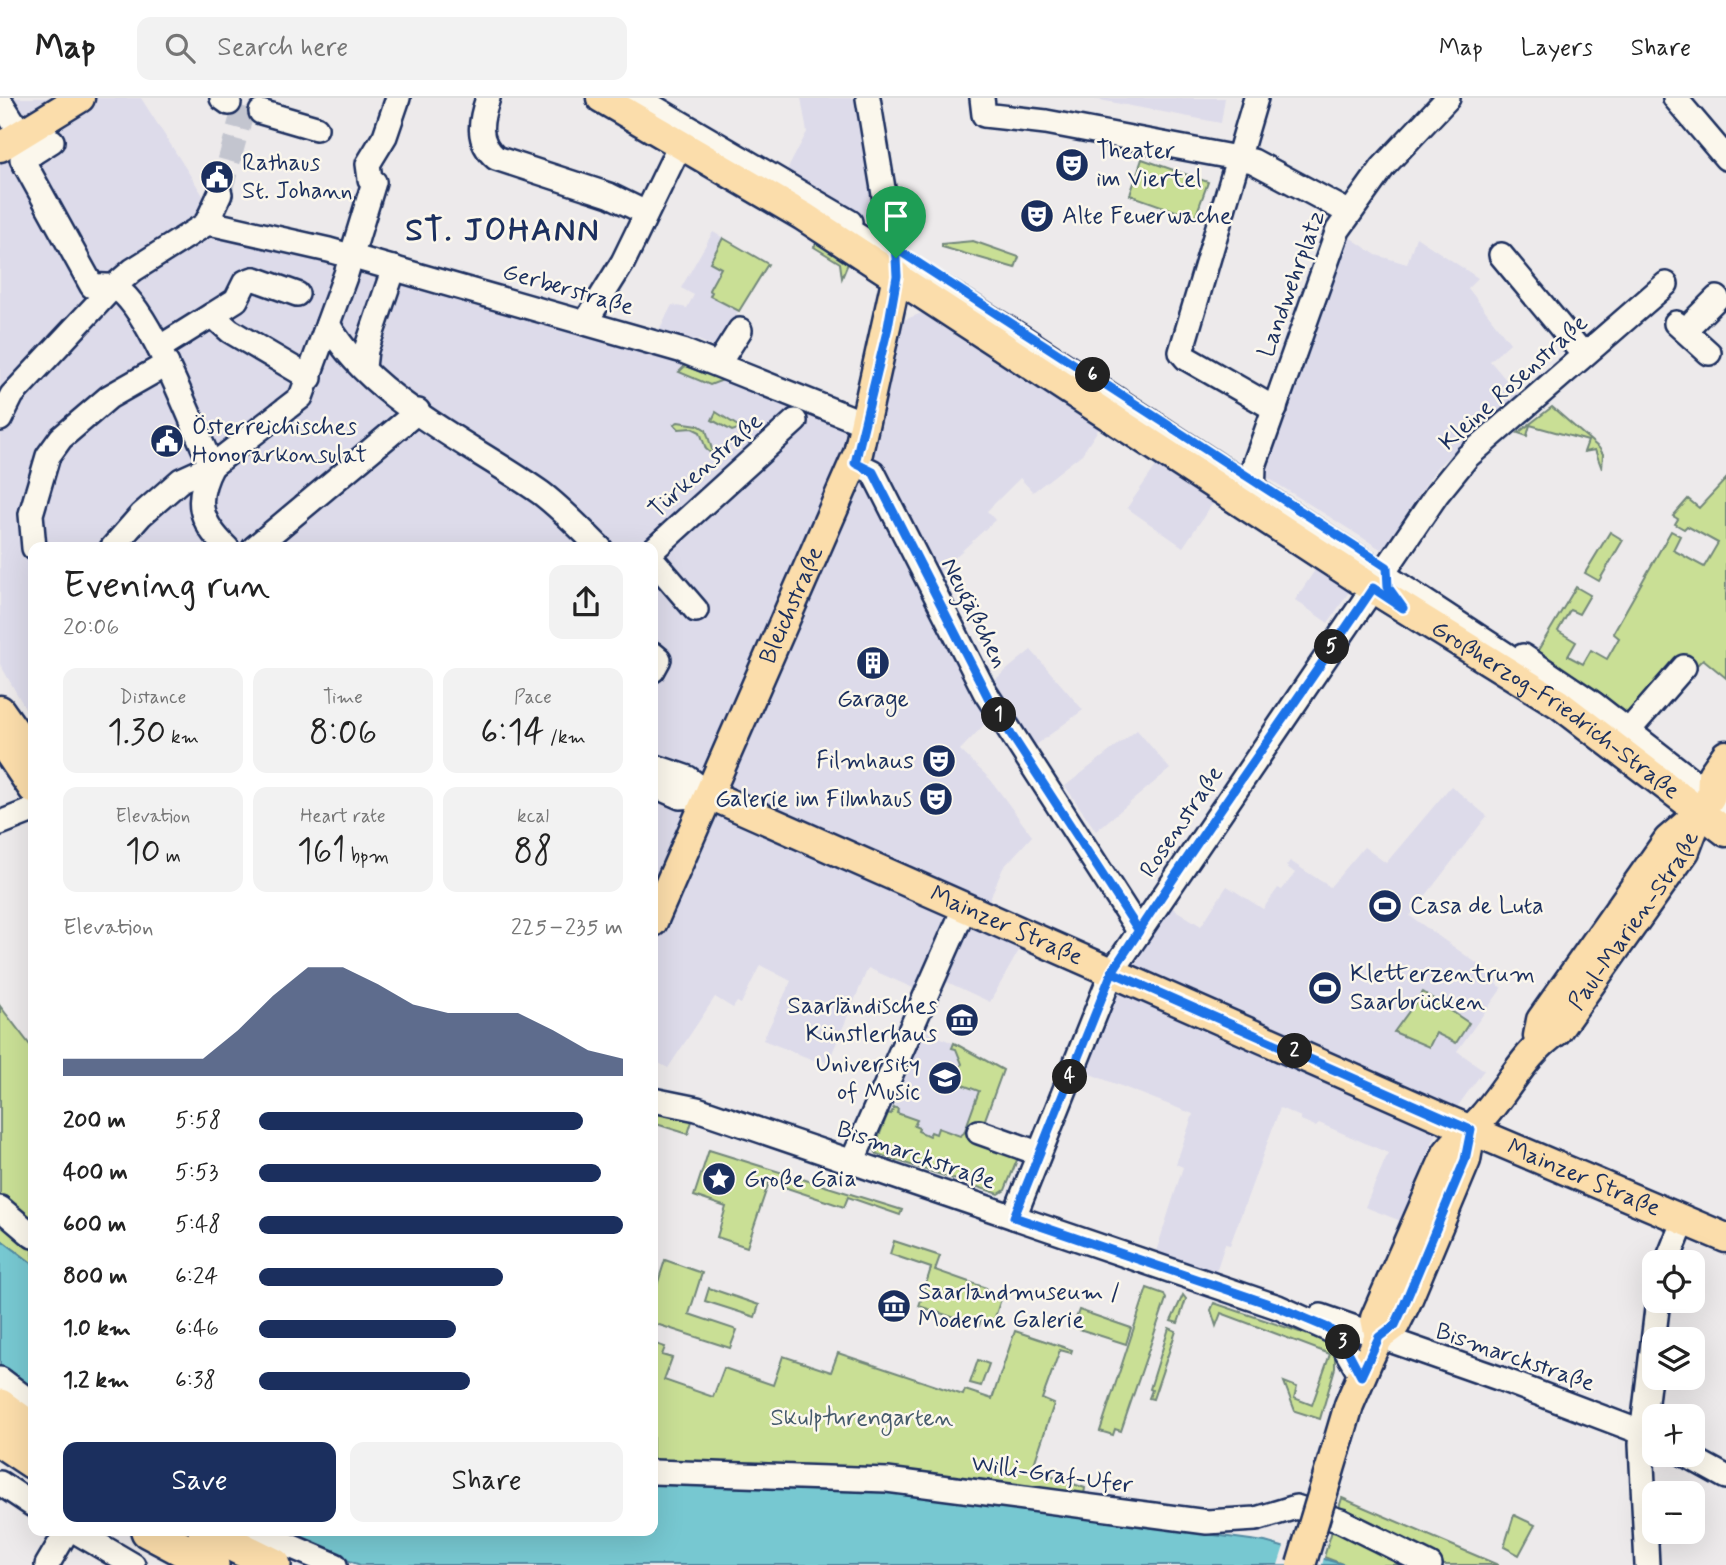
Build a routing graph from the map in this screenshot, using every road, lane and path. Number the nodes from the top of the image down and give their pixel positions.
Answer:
1 (80, 98) edge
2 (289, 98) edge
3 (398, 98) edge
4 (488, 98) edge
5 (601, 98) edge
6 (622, 98) edge
7 (639, 98) edge
8 (868, 98) edge
9 (1256, 98) edge
10 (1448, 98) edge
11 (1675, 98) edge
12 (983, 106) edge
13 (316, 125) dead end
14 (18, 141) edge
15 (675, 155) dead end
16 (1240, 158) junction
17 (1726, 158) edge
18 (1348, 212) junction
19 (646, 213) junction
20 (1501, 255) dead end
21 (896, 261) junction
22 (348, 265) junction
23 (394, 268) junction
24 (1666, 284) dead end
25 (113, 287) junction
26 (297, 294) dead end
27 (1717, 298) dead end
28 (212, 316) junction
29 (585, 323) junction
30 (328, 324) junction
31 (740, 330) dead end
32 (1709, 353) dead end
33 (1583, 354) junction
34 (163, 356) junction
35 (719, 363) junction
36 (310, 377) junction
37 (367, 378) junction
38 (1275, 409) junction
39 (418, 411) junction
40 (0, 419) edge
41 (795, 421) dead end
42 (866, 424) junction
43 (855, 463) junction
44 (212, 466) junction
45 (1203, 477) junction
46 (1248, 477) junction
47 (1272, 522) junction
48 (32, 542) edge
49 (117, 542) edge
50 (223, 542) edge
51 (262, 542) edge
52 (594, 542) edge
53 (658, 554) edge
54 (658, 563) edge
55 (1382, 576) junction
56 (696, 610) dead end
57 (1684, 667) dead end
58 (0, 710) edge
59 (1637, 721) dead end
60 (0, 740) edge
61 (28, 749) edge
62 (1726, 755) edge
63 (658, 768) edge
64 (28, 782) edge
65 (658, 787) edge
66 (710, 795) junction
67 (1716, 804) edge
68 (28, 812) edge
69 (5, 821) edge
70 (1726, 832) edge
71 (964, 909) junction
72 (658, 911) edge
73 (1139, 931) junction
74 (1112, 972) junction
75 (658, 1086) edge
76 (658, 1101) edge
77 (697, 1109) junction
78 (1471, 1130) junction
79 (979, 1132) dead end
80 (1038, 1153) junction
81 (852, 1162) junction
82 (0, 1208) edge
83 (1014, 1217) junction
84 (1684, 1220) junction
85 (28, 1232) edge
86 (1726, 1238) edge
87 (1672, 1250) edge
88 (1278, 1307) junction
89 (1657, 1313) edge
90 (1379, 1337) junction
91 (1361, 1376) junction
92 (0, 1379) edge
93 (28, 1400) edge
94 (1650, 1404) edge
95 (0, 1406) edge
96 (28, 1426) edge
97 (1642, 1432) edge
98 (0, 1440) edge
99 (1642, 1458) edge
100 (28, 1459) edge
101 (1705, 1466) edge
102 (658, 1472) edge
103 (1726, 1478) edge
104 (0, 1483) edge
105 (28, 1502) edge
106 (63, 1536) edge
107 (84, 1536) edge
108 (157, 1536) edge
109 (215, 1536) edge
110 (267, 1536) edge
111 (47, 1565) edge
112 (134, 1565) edge
113 (212, 1565) edge
114 (274, 1565) edge
115 (335, 1565) edge
116 (1301, 1565) edge
117 (1430, 1565) edge
118 (1647, 1565) edge

1 - 14 main road
2 - 13 street
3 - 22 street
4 - 19 street
5 - 21 main road, Großherzog-Friedrich-Straße
6 - 21 street
7 - 21 street
8 - 21 street
9 - 16 street
10 - 18 street
11 - 17 street
12 - 16 street, Landwehrplatz
14 - 25 street
15 - 19 street
16 - 18 street, Landwehrplatz
16 - 38 street
18 - 38 street, Landwehrplatz
19 - 29 street
20 - 33 street
21 - 42 main road, Bleichstraße
21 - 45 main road, Großherzog-Friedrich-Straße
21 - 46 street
22 - 23 street, Gerberstraße
22 - 25 street, Gerberstraße
22 - 30 street
23 - 29 street, Gerberstraße
23 - 37 street
24 - 33 street, Kleine Rosenstraße
25 - 34 street
25 - 40 street, Gerberstraße
26 - 28 street
27 - 32 street
28 - 34 street
28 - 36 street
29 - 35 street, Gerberstraße
30 - 36 street
30 - 37 street
31 - 35 street
33 - 55 street, Kleine Rosenstraße
34 - 44 street
34 - 48 street
35 - 42 street, Gerberstraße
36 - 44 street
37 - 39 street
38 - 46 street, Landwehrplatz
39 - 51 street
39 - 52 street
41 - 53 street, Türkenstraße
42 - 43 main road, Bleichstraße
43 - 66 main road, Bleichstraße
43 - 73 street, Neugäßchen
44 - 49 street
44 - 50 street
45 - 46 street
45 - 47 main road, Großherzog-Friedrich-Straße
46 - 47 street
46 - 55 street
47 - 55 main road, Großherzog-Friedrich-Straße
54 - 56 street
55 - 67 street
55 - 67 main road, Großherzog-Friedrich-Straße
55 - 73 street, Rosenstraße
57 - 59 street
58 - 61 main road
60 - 64 main road
62 - 67 main road
63 - 66 street
65 - 66 street
66 - 71 main road, Mainzer Straße
66 - 72 main road, Bleichstraße
67 - 70 main road, Großherzog-Friedrich-Straße
67 - 78 main road, Paul-Marien-Straße
68 - 69 street
71 - 74 main road, Mainzer Straße
71 - 81 street
73 - 74 street, Rosenstraße
74 - 78 main road, Mainzer Straße
74 - 80 street, Rosenstraße
75 - 77 street, Bismarckstraße
76 - 77 street, Bismarckstraße
77 - 81 street, Bismarckstraße
78 - 84 main road, Mainzer Straße
78 - 90 main road, Paul-Marien-Straße
79 - 80 street
80 - 83 street, Rosenstraße
81 - 83 street, Bismarckstraße
82 - 85 street
83 - 88 street, Bismarckstraße
84 - 86 main road, Mainzer Straße
84 - 87 street
88 - 90 street, Bismarckstraße
88 - 91 street, Bismarckstraße
89 - 94 street
90 - 91 main road, Paul-Marien-Straße
90 - 97 street, Bismarckstraße
91 - 116 main road, Paul-Marien-Straße, bridge
92 - 93 street
95 - 96 highway
98 - 100 highway
99 - 118 street
101 - 103 street
102 - 117 street, Willi-Graf-Ufer
104 - 105 street
106 - 111 street
107 - 112 street
108 - 113 highway
109 - 114 highway
110 - 115 street

